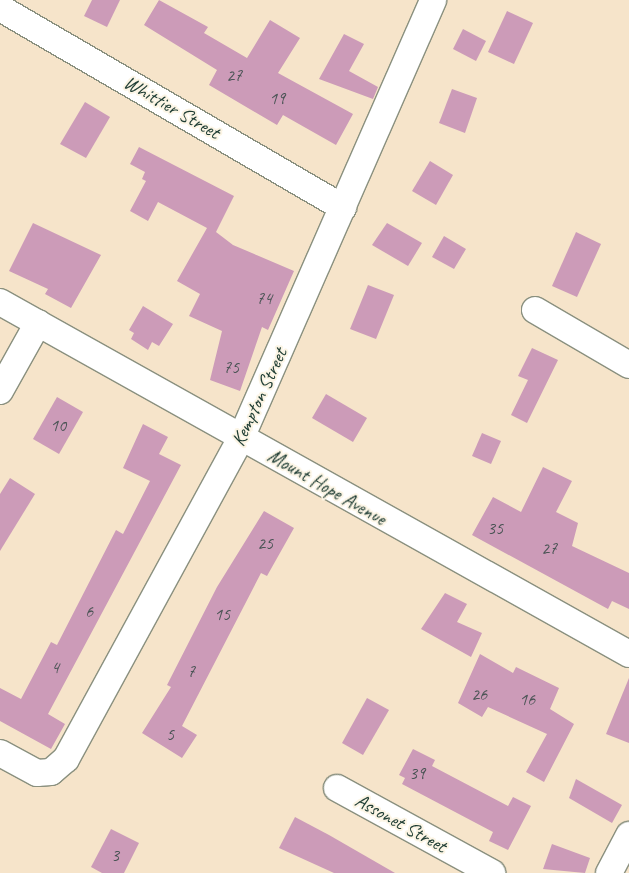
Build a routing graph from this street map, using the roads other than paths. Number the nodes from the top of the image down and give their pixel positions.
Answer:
1 (433, 0) edge
2 (0, 8) edge
3 (344, 208) junction
4 (0, 302) edge
5 (535, 310) dead end
6 (38, 323) junction
7 (629, 364) edge
8 (0, 391) edge
9 (241, 438) junction
10 (629, 654) edge
11 (0, 753) edge
12 (337, 788) dead end
13 (629, 835) edge
14 (492, 873) edge
15 (609, 873) edge

1 - 3 street, Kempton Street
2 - 3 street, Whittier Street
3 - 9 street, Kempton Street
4 - 6 street, Mount Hope Avenue
5 - 7 street
6 - 8 street
6 - 9 street, Mount Hope Avenue
9 - 10 street, Mount Hope Avenue
9 - 11 street, Kempton Street
12 - 14 street, Assonet Street
13 - 15 street

